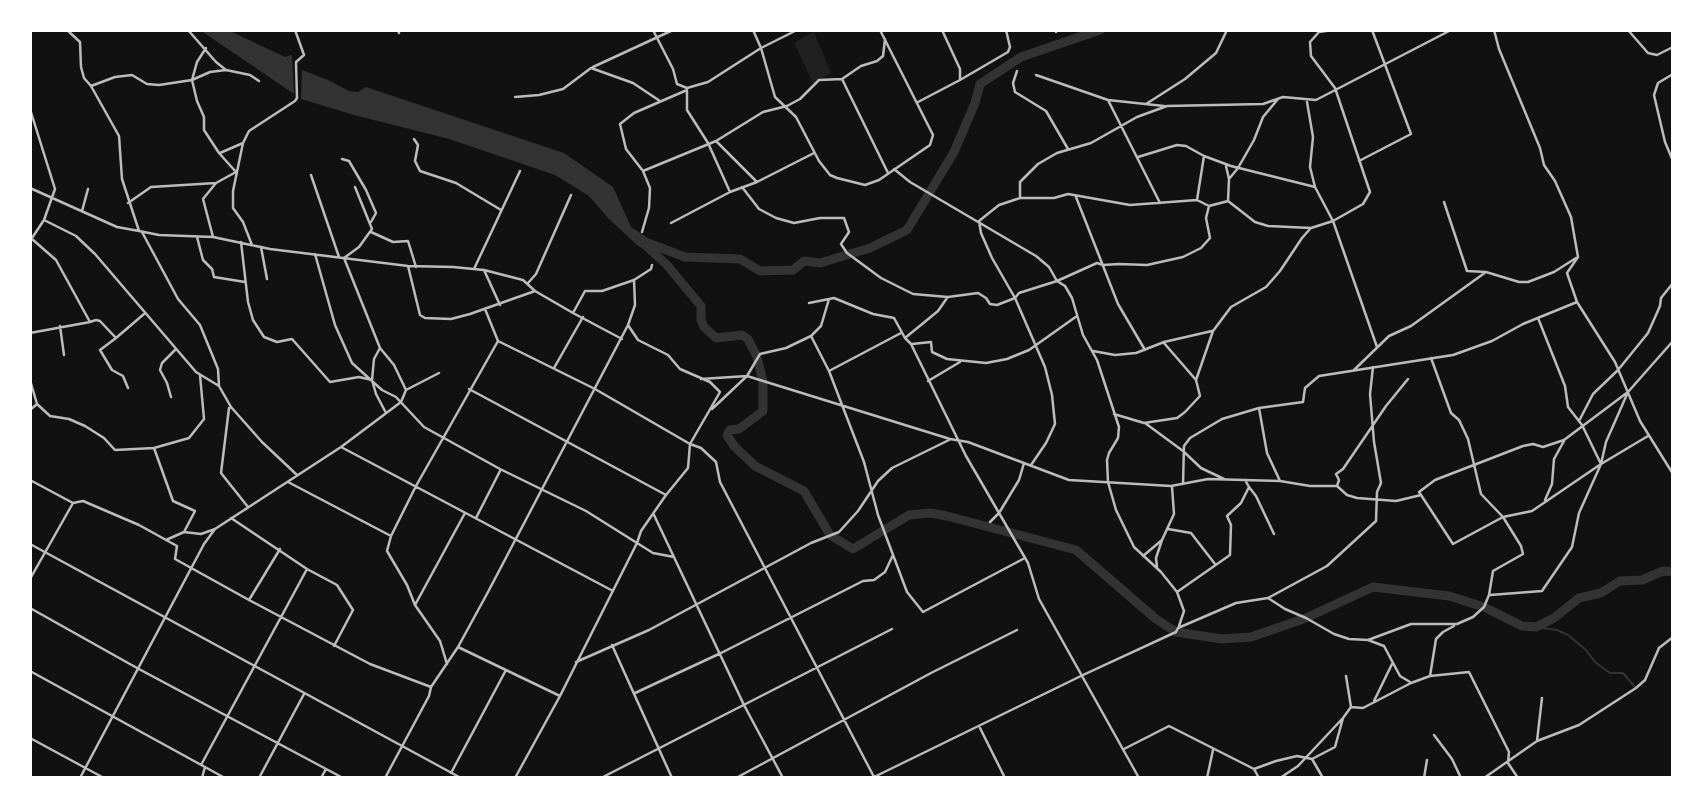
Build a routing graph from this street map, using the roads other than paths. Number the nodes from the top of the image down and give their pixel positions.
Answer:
1 (67, 30) edge
2 (188, 30) edge
3 (295, 30) edge
4 (653, 30) edge
5 (673, 30) edge
6 (753, 30) edge
7 (797, 30) edge
8 (880, 30) edge
9 (942, 30) edge
10 (1006, 30) edge
11 (1227, 30) edge
12 (1332, 30) edge
13 (1372, 30) edge
14 (1451, 30) edge
15 (1494, 30) edge
16 (1628, 30) edge
17 (656, 38) junction
18 (885, 39) junction
19 (1673, 47) edge
20 (206, 48) junction
21 (761, 48) junction
22 (1384, 64) junction
23 (591, 68) junction
24 (226, 70) junction
25 (1017, 71) dead end
26 (1673, 74) edge
27 (1036, 75) dead end
28 (192, 79) junction
29 (842, 79) junction
30 (960, 80) junction
31 (259, 81) dead end
32 (92, 86) junction
33 (1335, 88) junction
34 (687, 89) junction
35 (515, 97) dead end
36 (1279, 97) junction
37 (660, 100) junction
38 (1108, 100) junction
39 (1307, 100) junction
40 (917, 102) junction
41 (1146, 104) junction
42 (787, 106) junction
43 (1167, 106) junction
44 (30, 108) edge
45 (30, 114) edge
46 (1119, 125) junction
47 (414, 139) dead end
48 (716, 141) junction
49 (243, 143) junction
50 (708, 143) junction
51 (1068, 149) junction
52 (219, 153) junction
53 (814, 153) junction
54 (1204, 156) junction
55 (1137, 158) junction
56 (342, 159) dead end
57 (1359, 161) junction
58 (1673, 161) edge
59 (1226, 164) junction
60 (1238, 168) junction
61 (894, 169) junction
62 (520, 171) dead end
63 (643, 171) junction
64 (236, 172) junction
65 (888, 173) junction
66 (311, 175) dead end
67 (1229, 179) junction
68 (757, 182) junction
69 (216, 183) junction
70 (355, 187) dead end
71 (742, 187) junction
72 (1315, 187) junction
73 (30, 188) edge
74 (88, 189) dead end
75 (730, 192) junction
76 (571, 195) dead end
77 (1076, 196) junction
78 (54, 198) junction
79 (1020, 198) junction
80 (1197, 200) junction
81 (1228, 201) junction
82 (1444, 202) dead end
83 (128, 203) junction
84 (1160, 203) junction
85 (1209, 206) junction
86 (501, 210) junction
87 (82, 211) junction
88 (44, 220) junction
89 (979, 221) junction
90 (1333, 221) junction
91 (370, 222) junction
92 (671, 223) dead end
93 (1311, 229) junction
94 (140, 231) junction
95 (370, 231) junction
96 (642, 232) dead end
97 (197, 236) junction
98 (213, 237) junction
99 (31, 240) edge
100 (241, 242) junction
101 (252, 245) junction
102 (261, 247) junction
103 (315, 254) junction
104 (1578, 257) junction
105 (342, 258) junction
106 (652, 265) dead end
107 (1103, 265) junction
108 (408, 267) junction
109 (416, 267) junction
110 (474, 269) junction
111 (484, 270) junction
112 (1486, 272) junction
113 (267, 279) dead end
114 (634, 280) junction
115 (1057, 281) junction
116 (245, 282) junction
117 (1673, 283) edge
118 (528, 284) junction
119 (535, 291) junction
120 (948, 297) junction
121 (1015, 298) junction
122 (829, 299) junction
123 (1577, 302) junction
124 (809, 303) dead end
125 (500, 305) junction
126 (485, 309) junction
127 (573, 313) junction
128 (144, 314) junction
129 (1077, 316) junction
130 (583, 317) junction
131 (1538, 318) junction
132 (90, 322) junction
133 (60, 326) junction
134 (628, 326) junction
135 (1213, 331) junction
136 (30, 333) edge
137 (902, 333) junction
138 (811, 336) junction
139 (116, 338) junction
140 (905, 338) junction
141 (622, 339) junction
142 (498, 341) junction
143 (1673, 341) edge
144 (1164, 342) junction
145 (911, 344) junction
146 (1036, 344) junction
147 (1377, 347) junction
148 (177, 348) junction
149 (380, 348) junction
150 (1145, 349) junction
151 (1093, 351) junction
152 (64, 355) dead end
153 (1431, 358) junction
154 (960, 362) junction
155 (1373, 367) junction
156 (554, 368) junction
157 (1354, 370) junction
158 (1618, 370) junction
159 (829, 371) junction
160 (439, 373) dead end
161 (200, 375) junction
162 (747, 376) junction
163 (701, 379) junction
164 (1408, 379) dead end
165 (30, 380) edge
166 (372, 380) junction
167 (1196, 380) junction
168 (928, 381) junction
169 (219, 386) junction
170 (128, 388) dead end
171 (470, 389) junction
172 (595, 389) junction
173 (406, 390) junction
174 (1628, 392) junction
175 (171, 397) dead end
176 (401, 402) junction
177 (37, 404) junction
178 (231, 407) junction
179 (842, 407) junction
180 (1259, 408) junction
181 (30, 410) edge
182 (386, 413) junction
183 (708, 414) junction
184 (1114, 414) junction
185 (1144, 423) junction
186 (1581, 423) junction
187 (1374, 425) junction
188 (1650, 436) junction
189 (442, 438) junction
190 (950, 439) junction
191 (1564, 440) junction
192 (958, 441) junction
193 (566, 442) junction
194 (690, 444) junction
195 (341, 447) junction
196 (154, 448) junction
197 (1183, 451) junction
198 (1024, 463) junction
199 (1601, 464) junction
200 (1030, 466) junction
201 (1473, 466) junction
202 (500, 469) junction
203 (1673, 474) edge
204 (297, 475) junction
205 (1224, 479) junction
206 (30, 480) edge
207 (1245, 480) junction
208 (1280, 481) junction
209 (288, 482) junction
210 (1108, 482) junction
211 (1183, 484) junction
212 (416, 486) junction
213 (1171, 486) junction
214 (1337, 486) junction
215 (1249, 487) junction
216 (541, 489) junction
217 (871, 492) junction
218 (666, 495) junction
219 (1421, 495) junction
220 (1377, 499) junction
221 (73, 503) junction
222 (1544, 503) junction
223 (248, 508) junction
224 (465, 513) junction
225 (999, 513) junction
226 (653, 515) junction
227 (1503, 517) junction
228 (230, 518) junction
229 (476, 518) junction
230 (990, 522) dead end
231 (215, 529) junction
232 (1166, 529) junction
233 (184, 532) junction
234 (1274, 534) dead end
235 (391, 536) junction
236 (166, 540) junction
237 (515, 540) junction
238 (1162, 540) junction
239 (637, 543) junction
240 (30, 544) edge
241 (280, 549) junction
242 (45, 552) junction
243 (893, 555) junction
244 (1142, 556) junction
245 (674, 557) junction
246 (1025, 558) junction
247 (1215, 564) junction
248 (192, 567) junction
249 (765, 567) junction
250 (1157, 568) junction
251 (307, 569) junction
252 (30, 579) edge
253 (613, 591) junction
254 (1177, 592) junction
255 (1489, 595) junction
256 (1268, 598) junction
257 (249, 600) junction
258 (696, 603) junction
259 (415, 605) junction
260 (30, 608) edge
261 (791, 616) junction
262 (165, 617) junction
263 (282, 618) junction
264 (1457, 624) junction
265 (1178, 628) junction
266 (892, 629) dead end
267 (1017, 630) dead end
268 (1673, 637) edge
269 (1368, 640) junction
270 (612, 645) junction
271 (334, 646) junction
272 (458, 647) junction
273 (721, 653) junction
274 (576, 662) junction
275 (447, 664) junction
276 (1392, 664) junction
277 (255, 666) junction
278 (817, 667) junction
279 (137, 668) junction
280 (506, 670) junction
281 (30, 671) edge
282 (1083, 675) junction
283 (1346, 676) dead end
284 (1430, 676) junction
285 (1411, 683) junction
286 (431, 687) junction
287 (635, 693) junction
288 (304, 694) junction
289 (560, 696) junction
290 (1542, 698) dead end
291 (1374, 701) junction
292 (744, 705) junction
293 (1351, 707) junction
294 (113, 716) junction
295 (228, 716) junction
296 (1343, 718) junction
297 (844, 720) junction
298 (980, 727) junction
299 (1434, 735) dead end
300 (30, 738) edge
301 (1537, 741) junction
302 (276, 743) junction
303 (402, 747) junction
304 (659, 749) junction
305 (1124, 749) junction
306 (1213, 750) junction
307 (1304, 757) junction
308 (773, 759) junction
309 (1312, 759) junction
310 (1427, 760) dead end
311 (1508, 763) junction
312 (203, 766) junction
313 (85, 768) junction
314 (326, 769) junction
315 (1254, 769) junction
316 (451, 773) junction
317 (80, 778) edge
318 (104, 778) edge
319 (202, 778) edge
320 (225, 778) edge
321 (259, 778) edge
322 (321, 778) edge
323 (344, 778) edge
324 (385, 778) edge
325 (461, 778) edge
326 (515, 778) edge
327 (602, 778) edge
328 (672, 778) edge
329 (736, 778) edge
330 (783, 778) edge
331 (874, 778) edge
332 (1005, 778) edge
333 (1139, 778) edge
334 (1207, 778) edge
335 (1259, 778) edge
336 (1280, 778) edge
337 (1323, 778) edge
338 (1424, 778) edge
339 (1461, 778) edge
340 (1484, 778) edge
341 (1518, 778) edge

1 - 32 street
2 - 20 street
3 - 49 street
4 - 17 street
5 - 17 street
6 - 21 street
7 - 21 street
8 - 18 street
9 - 30 street
10 - 30 street
11 - 41 street
12 - 33 street
13 - 22 street
14 - 22 street
15 - 104 street
16 - 19 street
17 - 23 street
17 - 34 street
18 - 29 street
18 - 40 street
20 - 24 street
20 - 28 street
21 - 34 street
21 - 42 street
22 - 33 street
22 - 57 street
23 - 35 street
23 - 37 street
24 - 28 street
24 - 31 street
25 - 51 street
26 - 58 street
27 - 38 street
28 - 32 street
28 - 52 street
29 - 42 street
29 - 65 street
30 - 40 street
32 - 83 street
33 - 39 street
33 - 57 street
34 - 37 street
34 - 50 street
36 - 39 street
36 - 43 street
36 - 60 street
37 - 63 street
38 - 41 street
38 - 46 street
39 - 72 street
40 - 61 street
41 - 43 street
42 - 48 street
42 - 53 street
43 - 46 street
44 - 45 street
45 - 78 street
46 - 51 street
46 - 55 street
47 - 86 street
48 - 50 street
48 - 68 street
49 - 52 street
49 - 64 street
50 - 63 street
50 - 75 street
51 - 79 street
52 - 64 street
53 - 65 street
53 - 68 street
54 - 55 street
54 - 59 street
54 - 80 street
55 - 84 street
56 - 91 street
57 - 90 street
59 - 60 street
59 - 67 street
60 - 67 street
60 - 72 street
61 - 65 street
61 - 89 street
62 - 86 street
63 - 96 street
64 - 69 street
64 - 101 street
66 - 105 street
67 - 81 street
68 - 71 street
69 - 83 street
69 - 98 street
70 - 91 street
71 - 75 street
71 - 120 street
72 - 90 street
73 - 78 street
74 - 87 street
75 - 92 street
76 - 118 street
77 - 79 street
77 - 84 street
77 - 107 street
78 - 87 street
78 - 88 street
79 - 89 street
80 - 84 street
80 - 85 street
81 - 85 street
81 - 93 street
82 - 112 street
83 - 94 street
85 - 107 street
86 - 110 street
87 - 94 street
88 - 99 street
88 - 128 street
89 - 115 street
89 - 121 street
90 - 93 street
90 - 147 street
91 - 95 street
93 - 135 street
94 - 97 street
94 - 169 street
95 - 105 street
95 - 109 street
97 - 98 street
97 - 116 street
98 - 100 street
99 - 132 street
100 - 101 street
100 - 116 street
101 - 102 street
102 - 103 street
102 - 113 street
103 - 105 street
103 - 166 street
104 - 112 street
104 - 123 street
105 - 108 street
105 - 149 street
106 - 114 street
107 - 115 street
107 - 150 street
108 - 109 street
108 - 126 street
109 - 110 street
110 - 111 street
111 - 118 street
111 - 125 street
112 - 147 street
114 - 127 street
114 - 134 street
115 - 121 street
115 - 129 street
116 - 166 street
117 - 158 street
118 - 119 street
119 - 125 street
119 - 127 street
120 - 121 street
120 - 140 street
121 - 146 street
122 - 124 street
122 - 137 street
122 - 138 street
123 - 131 street
123 - 158 street
125 - 126 street
126 - 142 street
127 - 130 street
128 - 139 street
128 - 148 street
129 - 146 street
129 - 151 street
130 - 141 street
130 - 156 street
131 - 153 street
131 - 186 street
132 - 133 street
132 - 139 street
133 - 136 street
133 - 152 street
134 - 141 street
134 - 163 street
135 - 144 street
135 - 167 street
137 - 140 street
137 - 159 street
138 - 159 street
138 - 162 street
139 - 170 street
140 - 145 street
141 - 172 street
142 - 156 street
142 - 171 street
143 - 174 street
144 - 150 street
144 - 167 street
145 - 154 street
145 - 168 street
146 - 154 street
146 - 200 street
147 - 157 street
148 - 161 street
148 - 175 street
149 - 166 street
149 - 173 street
150 - 151 street
151 - 184 street
153 - 155 street
153 - 201 street
154 - 168 street
155 - 157 street
155 - 187 street
156 - 172 street
157 - 180 street
158 - 174 street
158 - 186 street
159 - 179 street
160 - 173 street
161 - 169 street
161 - 196 street
162 - 163 street
162 - 179 street
162 - 183 street
163 - 183 street
164 - 187 street
165 - 177 street
166 - 176 street
166 - 182 street
167 - 185 street
168 - 192 street
169 - 178 street
171 - 189 street
171 - 193 street
172 - 193 street
172 - 194 street
173 - 176 street
174 - 186 street
174 - 188 street
174 - 199 street
176 - 182 street
176 - 189 street
177 - 181 street
177 - 196 street
178 - 204 street
178 - 223 street
179 - 190 street
179 - 217 street
180 - 197 street
180 - 208 street
182 - 195 street
183 - 194 street
184 - 185 street
184 - 210 street
185 - 197 street
186 - 191 street
186 - 199 street
187 - 214 street
187 - 220 street
188 - 199 street
188 - 203 street
189 - 202 street
189 - 212 street
190 - 192 street
190 - 217 street
191 - 201 street
191 - 222 street
192 - 198 street
192 - 225 street
193 - 216 street
193 - 218 street
194 - 218 street
194 - 249 street
195 - 204 street
195 - 212 street
196 - 233 street
197 - 205 street
197 - 211 street
198 - 200 street
198 - 225 street
199 - 222 street
199 - 255 street
200 - 210 street
201 - 219 street
201 - 227 street
202 - 216 street
202 - 229 street
204 - 209 street
205 - 207 street
205 - 211 street
206 - 221 street
207 - 208 street
207 - 215 street
208 - 214 street
209 - 223 street
209 - 235 street
210 - 213 street
210 - 244 street
211 - 213 street
212 - 224 street
212 - 235 street
213 - 232 street
214 - 220 street
215 - 234 street
215 - 247 street
216 - 237 street
216 - 239 street
217 - 243 street
217 - 249 street
218 - 226 street
219 - 220 street
219 - 227 street
220 - 256 street
221 - 236 street
221 - 242 street
222 - 227 street
223 - 228 street
224 - 229 street
224 - 259 street
225 - 230 street
225 - 246 street
226 - 239 street
226 - 245 street
227 - 255 street
228 - 231 street
228 - 241 street
229 - 237 street
231 - 233 street
231 - 248 street
232 - 238 street
232 - 247 street
233 - 236 street
235 - 259 street
236 - 248 street
237 - 253 street
237 - 272 street
238 - 244 street
238 - 250 street
239 - 245 street
239 - 253 street
240 - 242 street
241 - 251 street
241 - 257 street
242 - 252 street
242 - 262 street
243 - 246 street
243 - 261 street
244 - 250 street
245 - 258 street
246 - 282 street
247 - 254 street
248 - 257 street
248 - 262 street
249 - 258 street
249 - 261 street
250 - 254 street
251 - 263 street
251 - 271 street
253 - 274 street
254 - 265 street
255 - 264 street
256 - 265 street
256 - 269 street
257 - 263 street
258 - 270 street
258 - 273 street
259 - 275 street
260 - 279 street
261 - 273 street
261 - 278 street
262 - 277 street
262 - 279 street
263 - 271 street
263 - 277 street
264 - 269 street
264 - 284 street
265 - 282 street
266 - 278 street
267 - 297 street
268 - 301 street
269 - 276 street
270 - 274 street
270 - 287 street
271 - 286 street
272 - 275 street
272 - 280 street
273 - 287 street
273 - 292 street
274 - 289 street
275 - 286 street
276 - 285 street
276 - 291 street
277 - 288 street
277 - 295 street
278 - 292 street
278 - 297 street
279 - 294 street
279 - 295 street
280 - 289 street
280 - 316 street
281 - 294 street
282 - 298 street
282 - 305 street
283 - 293 street
284 - 285 street
284 - 311 street
285 - 291 street
286 - 303 street
287 - 304 street
288 - 302 street
288 - 303 street
289 - 326 street
290 - 301 street
291 - 293 street
292 - 304 street
292 - 308 street
293 - 296 street
294 - 312 street
294 - 313 street
295 - 302 street
295 - 312 street
296 - 307 street
296 - 309 street
297 - 308 street
297 - 331 street
298 - 331 street
298 - 332 street
299 - 339 street
300 - 313 street
301 - 311 street
302 - 314 street
302 - 321 street
303 - 316 street
303 - 324 street
304 - 327 street
304 - 328 street
305 - 306 street
305 - 333 street
306 - 315 street
306 - 334 street
307 - 309 street
307 - 315 street
307 - 336 street
308 - 329 street
308 - 330 street
309 - 337 street
310 - 338 street
311 - 340 street
311 - 341 street
312 - 319 street
312 - 320 street
313 - 317 street
313 - 318 street
314 - 322 street
314 - 323 street
315 - 335 street
316 - 325 street

